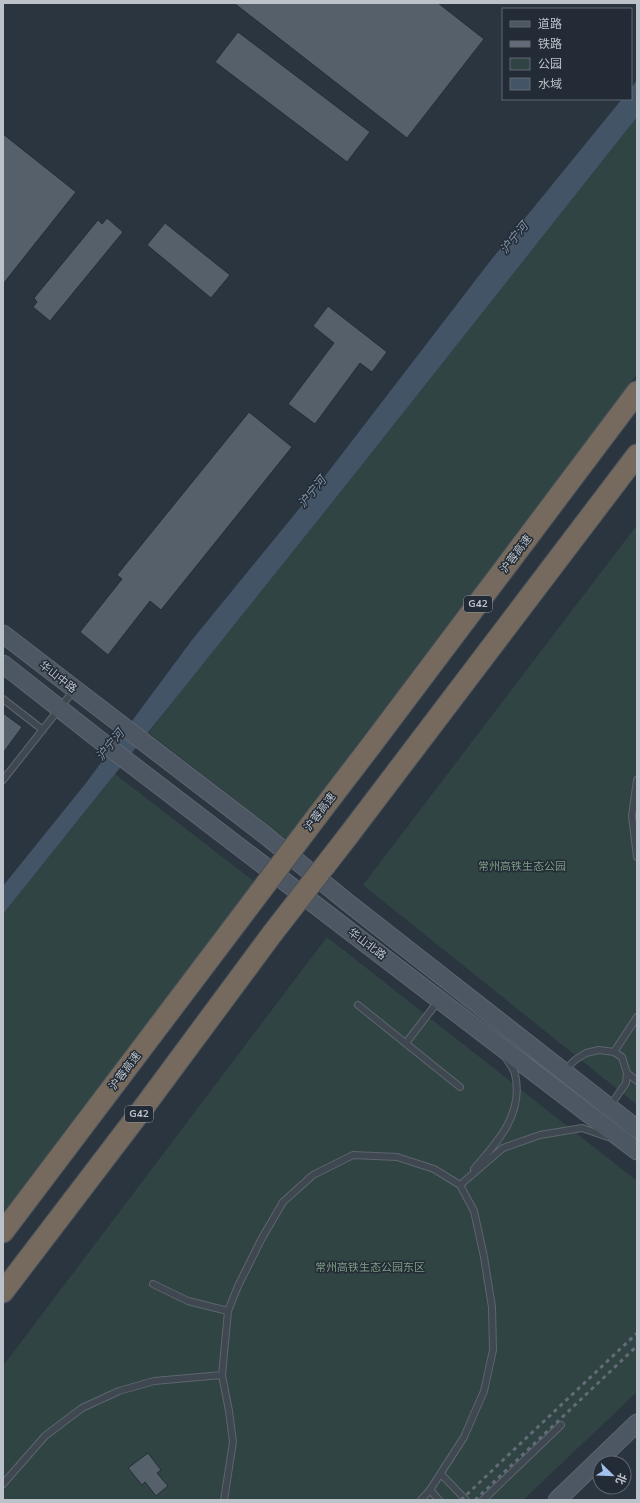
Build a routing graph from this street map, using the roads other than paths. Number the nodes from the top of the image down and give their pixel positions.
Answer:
1 (637, 392) edge
2 (637, 455) edge
3 (3, 634) edge
4 (3, 664) edge
5 (74, 690) junction
6 (3, 699) edge
7 (60, 708) junction
8 (114, 720) joint
9 (43, 730) junction
10 (3, 780) edge
11 (637, 780) edge
12 (637, 856) edge
13 (440, 1000) junction
14 (358, 1004) dead end
15 (637, 1017) edge
16 (406, 1043) junction
17 (499, 1045) junction
18 (614, 1052) junction
19 (564, 1071) junction
20 (627, 1073) junction
21 (637, 1081) edge
22 (460, 1088) dead end
23 (610, 1108) junction
24 (637, 1129) edge
25 (632, 1147) edge
26 (460, 1186) junction
27 (3, 1232) edge
28 (153, 1284) dead end
29 (3, 1292) edge
30 (228, 1311) junction
31 (222, 1375) junction
32 (637, 1423) edge
33 (561, 1425) dead end
34 (441, 1474) junction
35 (3, 1484) edge
36 (430, 1490) junction
37 (224, 1500) edge
38 (421, 1500) edge
39 (438, 1500) edge
40 (466, 1500) edge
41 (483, 1500) edge
42 (557, 1500) edge

1 - 27 highway, 沪蓉高速 / G42, bridge
2 - 29 highway, G42, bridge
3 - 5 main road, 华山中路
4 - 7 main road
5 - 7 lane
5 - 8 main road, 华山中路
6 - 9 lane
7 - 9 lane
7 - 13 main road, 华山北路
8 - 19 main road, 华山北路
9 - 10 lane
11 - 12 lane
13 - 16 lane
13 - 17 main road, 华山北路
14 - 16 lane
15 - 18 lane
16 - 22 lane
17 - 25 main road, 华山北路
17 - 26 lane
18 - 19 lane
18 - 20 lane
19 - 23 main road, 华山北路
20 - 21 lane
20 - 23 lane
23 - 24 main road, 华山北路
25 - 26 lane
26 - 30 lane
26 - 34 lane
28 - 30 lane
30 - 31 lane
31 - 35 lane
31 - 37 lane
32 - 42 main road
33 - 41 lane
34 - 36 lane
34 - 40 lane
36 - 38 lane
36 - 39 lane

